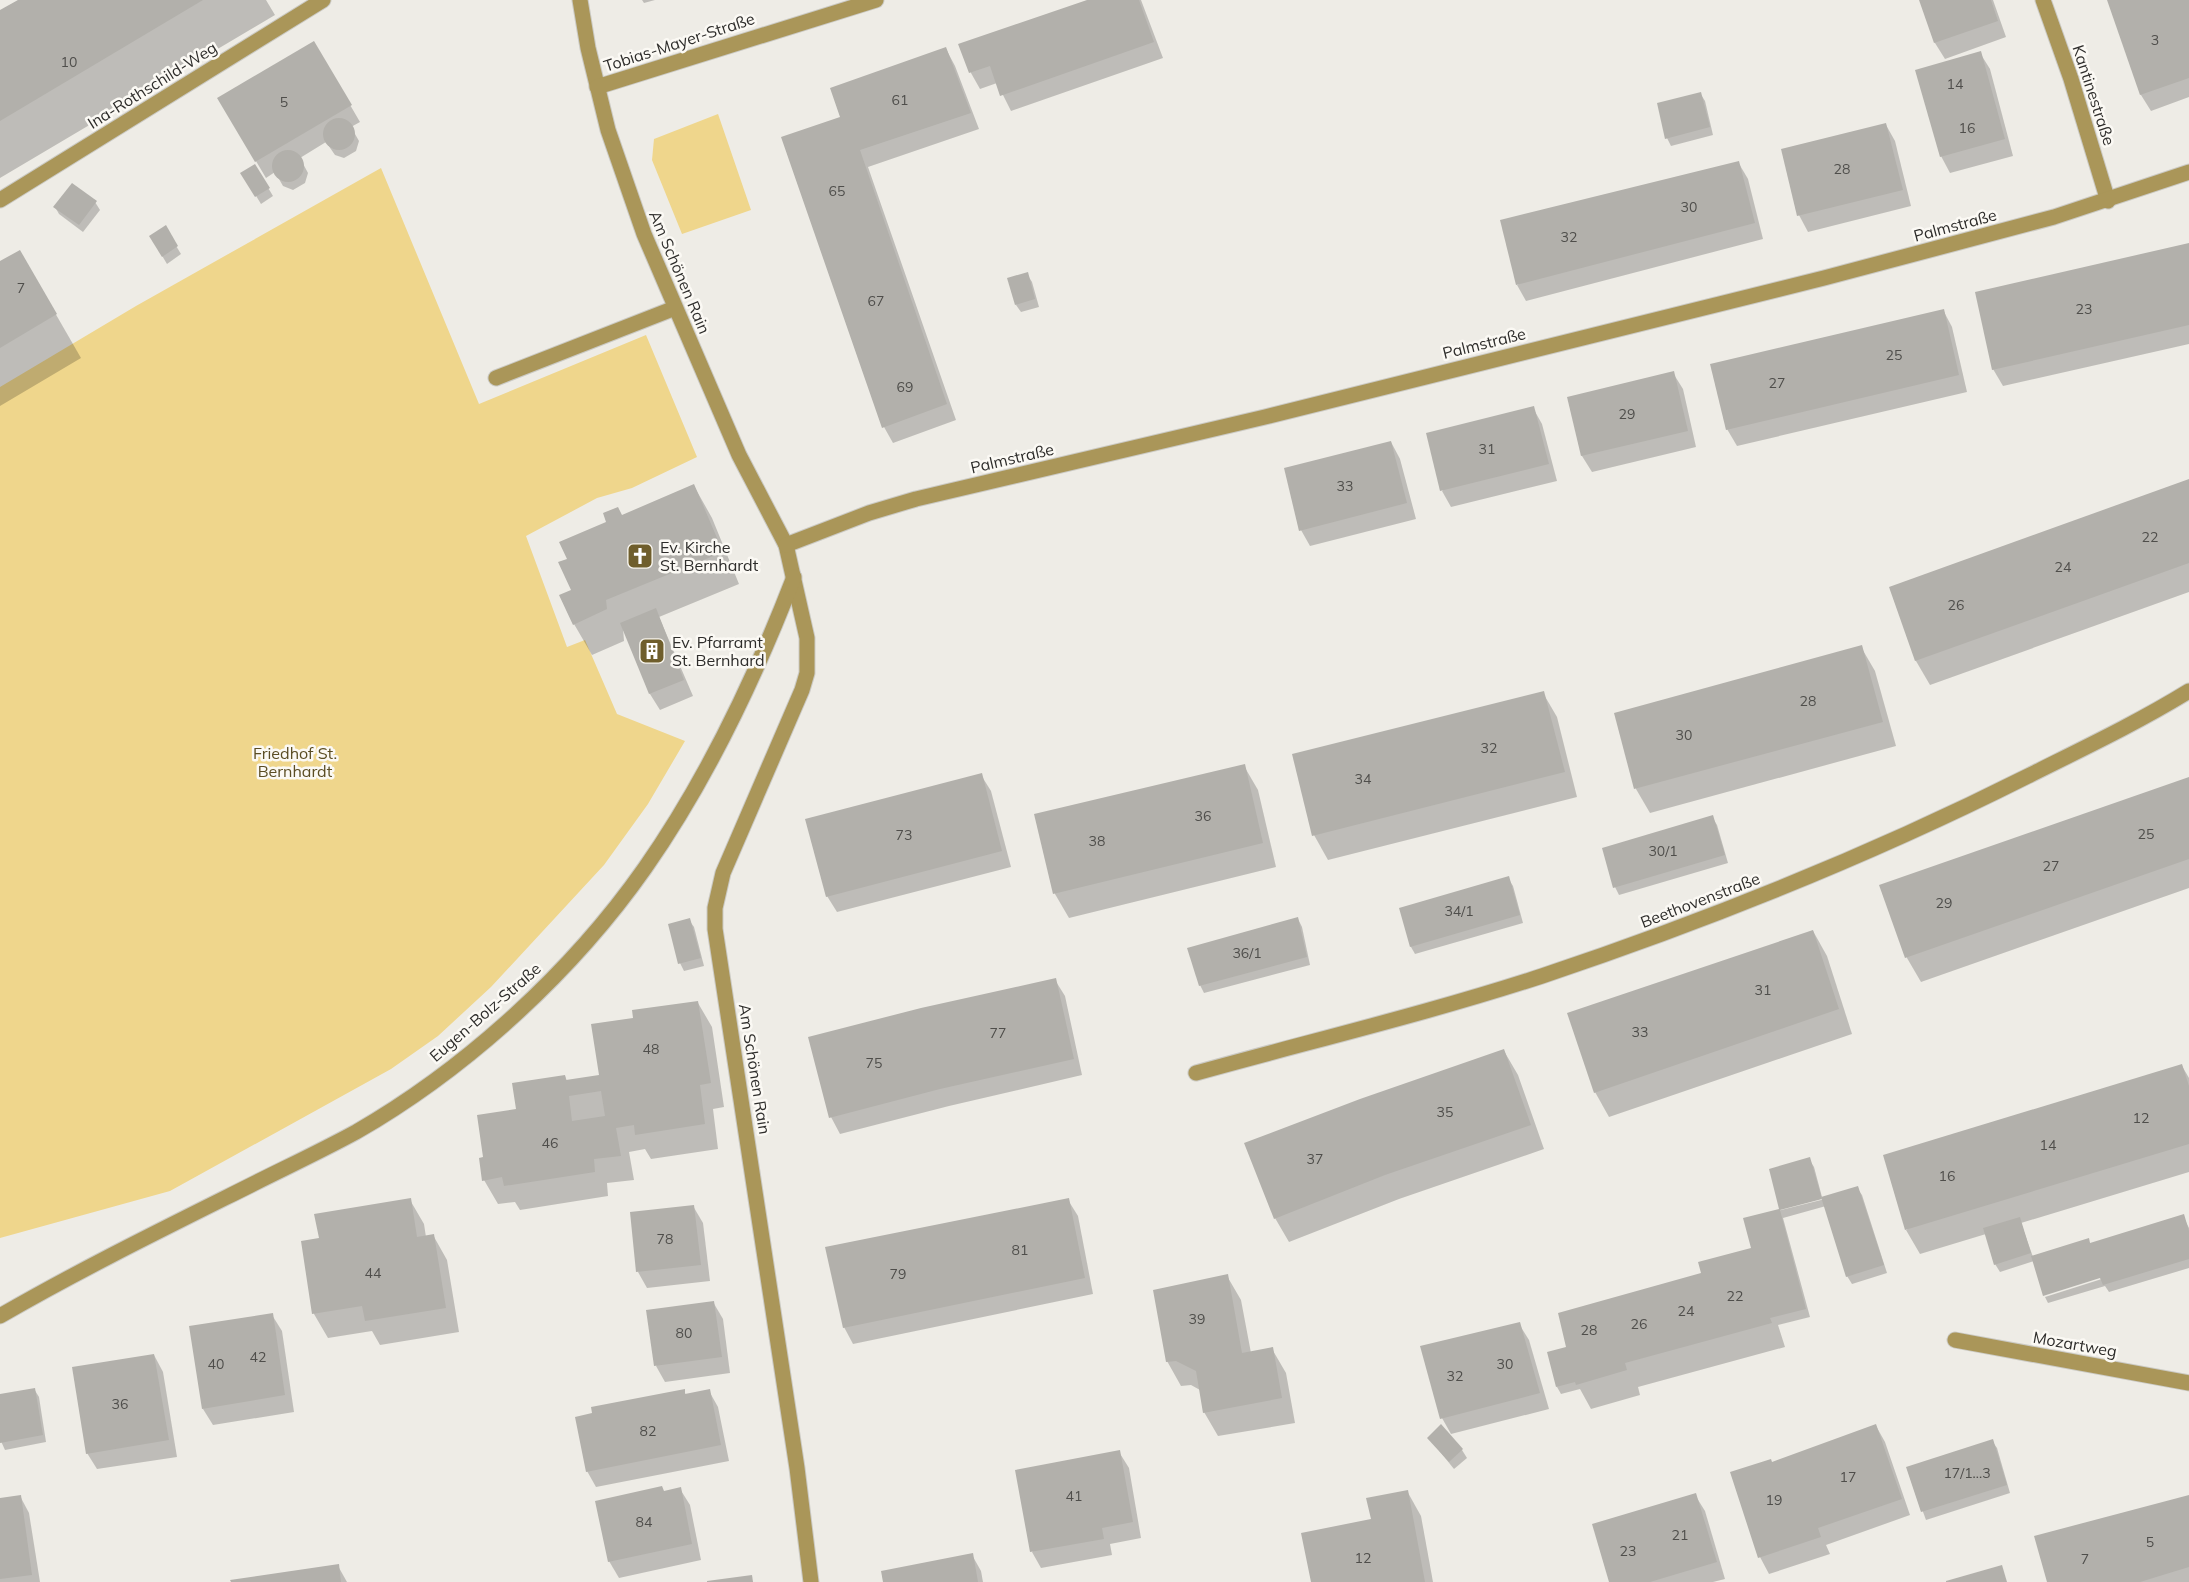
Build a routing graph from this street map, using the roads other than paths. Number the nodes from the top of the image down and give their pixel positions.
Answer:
1 (323, 0) edge
2 (579, 0) edge
3 (876, 0) edge
4 (2043, 0) edge
5 (597, 87) junction
6 (2189, 172) edge
7 (0, 200) edge
8 (2108, 201) junction
9 (675, 308) junction
10 (496, 378) dead end
11 (786, 545) junction
12 (795, 577) junction
13 (2189, 691) edge
14 (1196, 1073) dead end
15 (0, 1316) edge
16 (1955, 1340) dead end
17 (2189, 1383) edge
18 (811, 1582) edge

1 - 7 street, Ina-Rothschild-Weg
2 - 5 street, Am Schönen Rain
3 - 5 street, Tobias-Mayer-Straße
4 - 8 street, Kantinestraße
5 - 9 street, Am Schönen Rain
6 - 8 street, Palmstraße
8 - 11 street, Palmstraße
9 - 10 street
9 - 11 street, Am Schönen Rain
11 - 12 street
12 - 15 street, Eugen-Bolz-Straße
12 - 18 street, Am Schönen Rain
13 - 14 street, Beethovenstraße
16 - 17 street, Mozartweg

